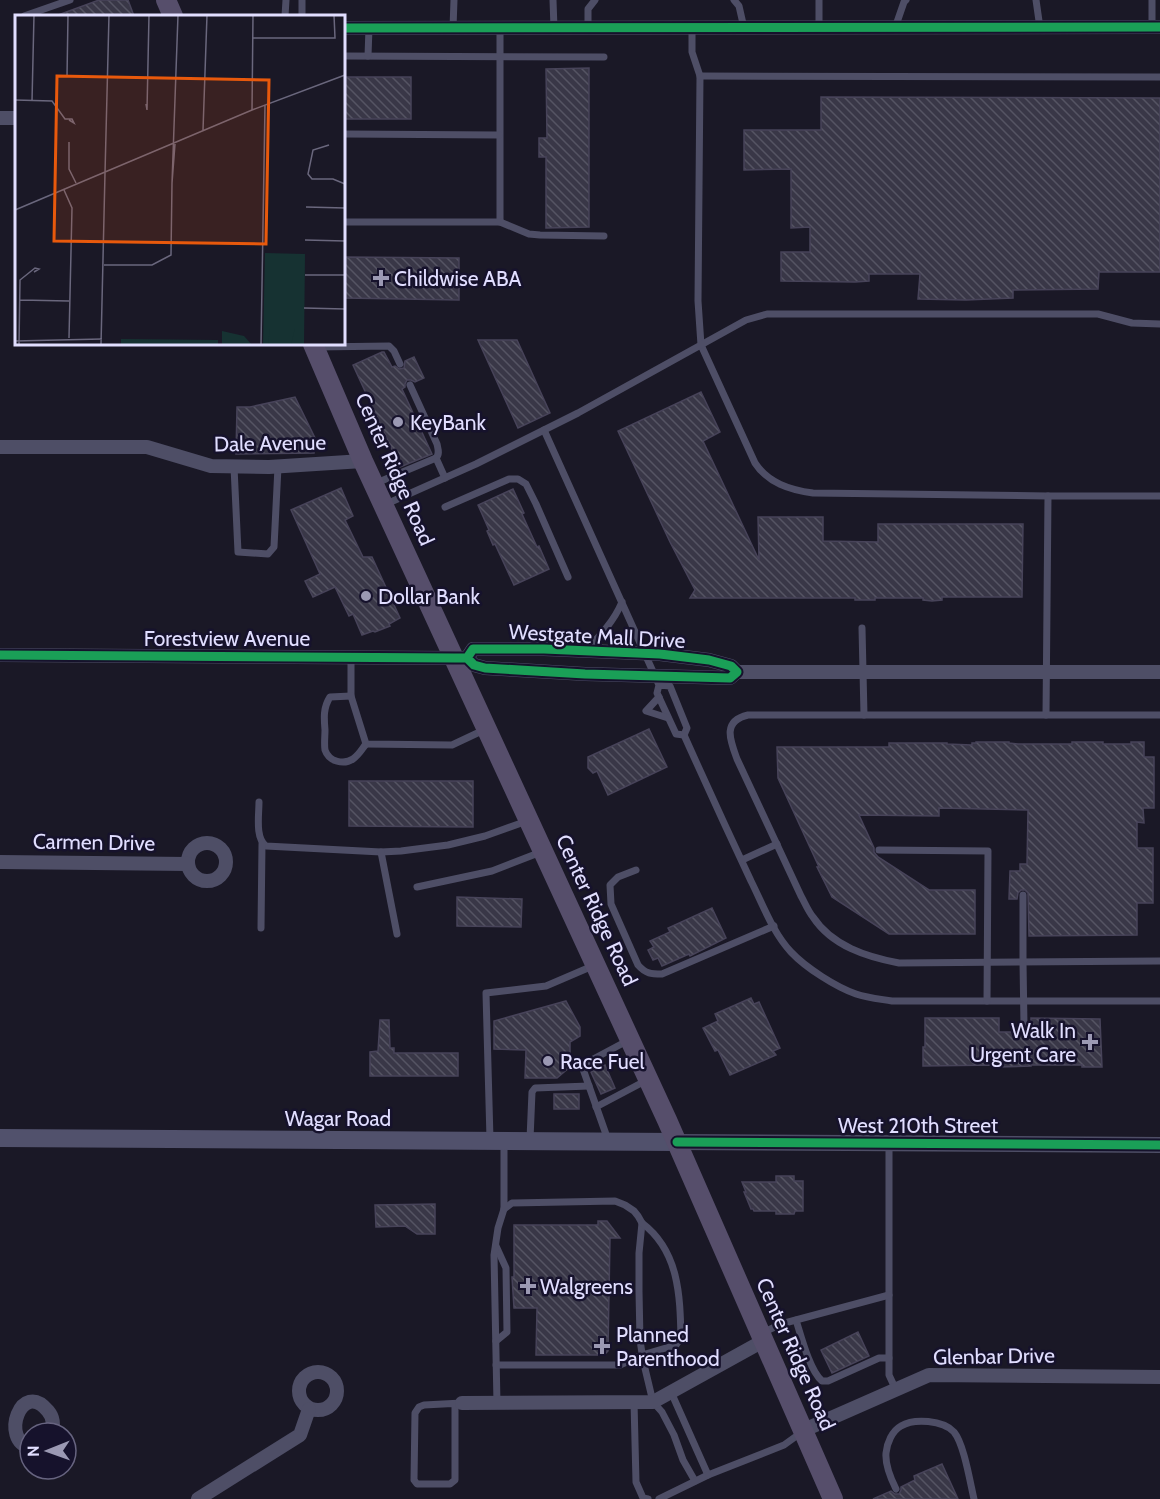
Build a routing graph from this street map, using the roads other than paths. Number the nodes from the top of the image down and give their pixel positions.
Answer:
1 (70, 0) edge
2 (166, 0) edge
3 (286, 0) edge
4 (454, 0) edge
5 (554, 0) edge
6 (595, 0) edge
7 (734, 0) edge
8 (819, 0) edge
9 (906, 0) edge
10 (1036, 0) edge
11 (1152, 0) edge
12 (24, 15) edge
13 (172, 15) edge
14 (285, 15) edge
15 (895, 27) junction
16 (1040, 27) junction
17 (1156, 27) edge
18 (345, 28) edge
19 (369, 28) junction
20 (453, 28) junction
21 (500, 28) junction
22 (554, 28) junction
23 (588, 28) junction
24 (692, 28) junction
25 (744, 28) junction
26 (819, 28) junction
27 (345, 56) edge
28 (368, 56) junction
29 (499, 56) junction
30 (604, 57) dead end
31 (700, 76) junction
32 (1160, 77) edge
33 (345, 134) edge
34 (499, 135) junction
35 (345, 222) edge
36 (500, 222) junction
37 (604, 236) dead end
38 (1160, 324) edge
39 (314, 345) edge
40 (701, 345) junction
41 (400, 364) dead end
42 (410, 385) dead end
43 (544, 430) junction
44 (0, 447) edge
45 (435, 458) junction
46 (363, 461) junction
47 (234, 467) junction
48 (278, 467) junction
49 (445, 478) junction
50 (375, 484) junction
51 (1048, 496) junction
52 (1160, 496) edge
53 (384, 505) junction
54 (445, 507) dead end
55 (568, 577) dead end
56 (622, 602) junction
57 (862, 628) dead end
58 (586, 651) junction
59 (645, 653) junction
60 (0, 655) edge
61 (351, 657) junction
62 (461, 658) junction
63 (737, 672) junction
64 (863, 672) junction
65 (1047, 672) junction
66 (1160, 672) edge
67 (658, 681) junction
68 (351, 696) junction
69 (658, 697) junction
70 (864, 715) junction
71 (1046, 715) junction
72 (1160, 715) edge
73 (668, 718) junction
74 (487, 729) junction
75 (684, 735) junction
76 (366, 744) junction
77 (259, 802) dead end
78 (529, 820) junction
79 (262, 844) junction
80 (777, 844) junction
81 (879, 850) dead end
82 (543, 851) junction
83 (381, 852) junction
84 (742, 860) junction
85 (0, 862) edge
86 (188, 864) dead end
87 (636, 870) dead end
88 (417, 887) dead end
89 (1023, 895) dead end
90 (774, 926) junction
91 (261, 928) dead end
92 (397, 934) dead end
93 (1160, 961) edge
94 (1023, 962) junction
95 (987, 963) junction
96 (595, 965) junction
97 (987, 1001) junction
98 (1023, 1001) junction
99 (1160, 1001) edge
100 (1024, 1025) dead end
101 (630, 1040) junction
102 (648, 1080) junction
103 (589, 1086) junction
104 (596, 1107) junction
105 (0, 1138) edge
106 (497, 1141) junction
107 (530, 1141) junction
108 (609, 1142) junction
109 (677, 1142) junction
110 (889, 1143) junction
111 (1160, 1145) edge
112 (504, 1209) junction
113 (642, 1223) junction
114 (496, 1246) junction
115 (889, 1295) junction
116 (796, 1320) junction
117 (761, 1337) junction
118 (496, 1341) junction
119 (642, 1355) junction
120 (890, 1358) junction
121 (496, 1365) junction
122 (1160, 1377) edge
123 (896, 1390) junction
124 (671, 1392) junction
125 (634, 1402) junction
126 (653, 1402) junction
127 (497, 1403) junction
128 (459, 1404) junction
129 (309, 1409) dead end
130 (52, 1421) edge
131 (4, 1425) edge
132 (804, 1430) junction
133 (18, 1443) edge
134 (708, 1475) junction
135 (695, 1481) junction
136 (896, 1489) dead end
137 (198, 1499) edge
138 (648, 1499) edge
139 (659, 1499) edge
140 (833, 1499) edge
141 (974, 1499) edge

1 - 12 lane
2 - 13 main road
3 - 14 lane
4 - 20 lane
5 - 22 lane
6 - 23 lane
7 - 25 lane
8 - 26 lane
9 - 15 lane
10 - 16 lane
11 - 17 lane
15 - 16 street
15 - 26 street
16 - 17 street
18 - 19 street
19 - 20 street
19 - 28 lane
20 - 21 street
21 - 22 street
21 - 29 lane
22 - 23 street
23 - 24 street
24 - 25 street
24 - 31 lane
25 - 26 street
27 - 28 lane
28 - 29 lane
29 - 30 lane
29 - 34 lane
31 - 32 lane
31 - 40 lane
33 - 34 lane
34 - 36 lane
35 - 36 lane
36 - 37 lane
38 - 40 lane
39 - 41 lane
39 - 46 main road, Center Ridge Road
40 - 43 lane
40 - 51 lane
42 - 45 lane
43 - 49 lane
43 - 56 lane
44 - 47 street, Dale Avenue
45 - 49 lane
45 - 50 lane
46 - 48 street, Dale Avenue
46 - 50 main road, Center Ridge Road
47 - 48 street, Dale Avenue
47 - 48 lane
49 - 53 lane
50 - 53 main road, Center Ridge Road
51 - 52 lane
51 - 65 lane
53 - 62 main road, Center Ridge Road
54 - 55 lane
56 - 58 lane
56 - 59 lane
57 - 64 lane
58 - 59 street, Westgate Mall Drive
58 - 62 street, Westgate Mall Drive
59 - 63 street, Westgate Mall Drive
59 - 67 lane
60 - 61 street, Forestview Avenue
61 - 62 street, Forestview Avenue
61 - 68 lane
62 - 67 street, Westgate Mall Drive
62 - 74 main road, Center Ridge Road
63 - 64 street, Westgate Mall Drive
63 - 67 street, Westgate Mall Drive
64 - 65 street, Westgate Mall Drive
64 - 70 lane
65 - 66 street, Westgate Mall Drive
65 - 71 lane
67 - 69 lane
67 - 75 lane
68 - 76 lane
68 - 76 lane
69 - 73 lane
69 - 73 lane
70 - 71 lane
70 - 80 lane
71 - 72 lane
73 - 75 lane
74 - 76 lane
74 - 78 main road, Center Ridge Road
75 - 84 lane
77 - 79 lane
78 - 82 main road, Center Ridge Road
78 - 83 lane
79 - 83 lane
79 - 91 lane
80 - 84 lane
80 - 95 lane
81 - 95 lane
82 - 88 lane
82 - 96 main road, Center Ridge Road
83 - 92 lane
84 - 90 lane
85 - 86 street, Carmen Drive
87 - 90 lane
89 - 94 lane
90 - 97 lane
93 - 94 lane
94 - 95 lane
94 - 98 lane
95 - 97 lane
96 - 101 main road, Center Ridge Road
96 - 106 lane
97 - 98 lane
98 - 99 lane
98 - 100 lane
101 - 102 main road, Center Ridge Road
101 - 103 lane
102 - 104 lane
102 - 109 main road, Center Ridge Road
103 - 104 lane
103 - 107 lane
104 - 108 lane
105 - 106 main road, Wagar Road
106 - 107 main road, Wagar Road
106 - 112 lane
107 - 108 main road, Wagar Road
108 - 109 main road, Wagar Road
109 - 110 street, West 210th Street
109 - 117 main road, Center Ridge Road
110 - 111 street, West 210th Street
110 - 115 lane
112 - 113 lane
112 - 114 lane
113 - 119 lane
113 - 119 lane
114 - 118 lane
114 - 118 lane
115 - 116 lane
115 - 120 lane
116 - 117 lane
116 - 120 lane
117 - 124 street
117 - 132 main road, Center Ridge Road
118 - 121 lane
119 - 121 lane
119 - 126 lane
120 - 123 lane
121 - 127 lane
122 - 123 street, Glenbar Drive
123 - 132 street, Glenbar Drive
124 - 126 street
124 - 134 lane
125 - 126 street
125 - 127 street
125 - 138 lane
126 - 135 lane
127 - 128 street
128 - 128 lane
129 - 137 street
130 - 131 street
131 - 133 street
132 - 134 lane
132 - 140 main road, Center Ridge Road
134 - 135 lane
135 - 139 lane
136 - 141 lane

